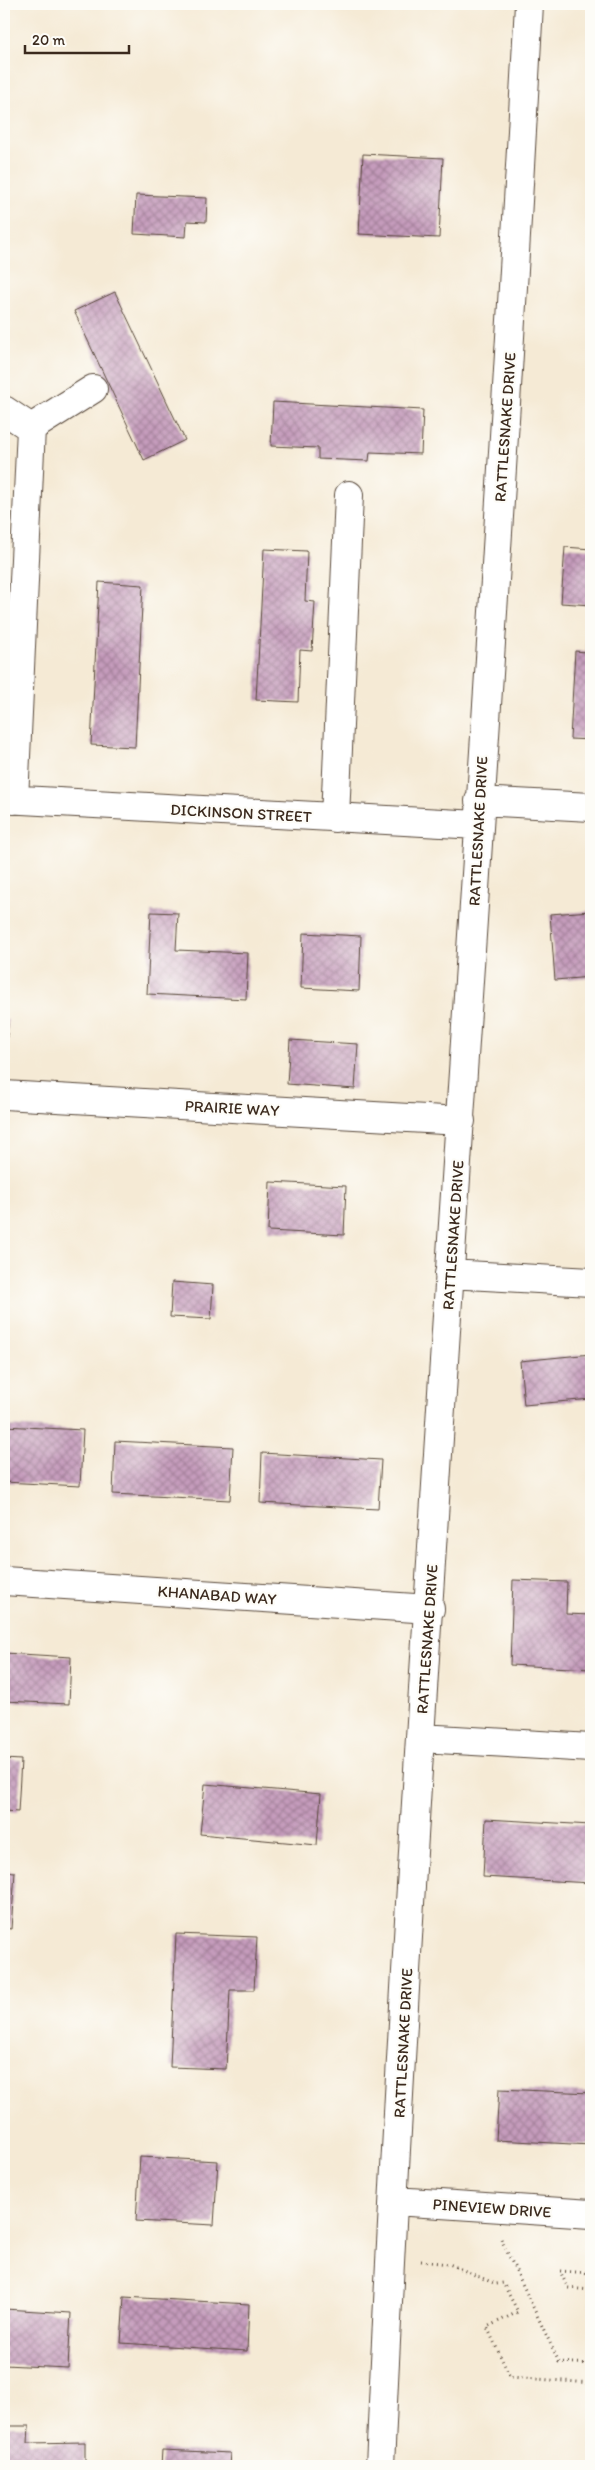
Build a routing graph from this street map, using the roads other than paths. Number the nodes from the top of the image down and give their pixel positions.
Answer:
1 (529, 4) edge
2 (93, 389) dead end
3 (4, 410) edge
4 (31, 428) junction
5 (349, 494) dead end
6 (9, 799) edge
7 (591, 807) edge
8 (479, 813) junction
9 (335, 818) junction
10 (4, 1095) edge
11 (461, 1121) junction
12 (449, 1274) junction
13 (591, 1282) edge
14 (4, 1581) edge
15 (430, 1609) junction
16 (421, 1738) junction
17 (591, 1748) edge
18 (394, 2201) junction
19 (591, 2214) edge
20 (380, 2466) edge

1 - 8 street, RATTLESNAKE DRIVE
2 - 4 street
3 - 4 street
4 - 6 street
5 - 9 street
6 - 9 street, DICKINSON STREET
7 - 8 street, DICKINSON STREET
8 - 9 street, DICKINSON STREET
8 - 11 street, RATTLESNAKE DRIVE
10 - 11 street, PRAIRIE WAY
11 - 12 street, RATTLESNAKE DRIVE
12 - 13 street
12 - 15 street, RATTLESNAKE DRIVE
14 - 15 street, KHANABAD WAY
15 - 16 street, RATTLESNAKE DRIVE
16 - 17 street
16 - 18 street, RATTLESNAKE DRIVE
18 - 19 street, PINEVIEW DRIVE
18 - 20 street, RATTLESNAKE DRIVE

